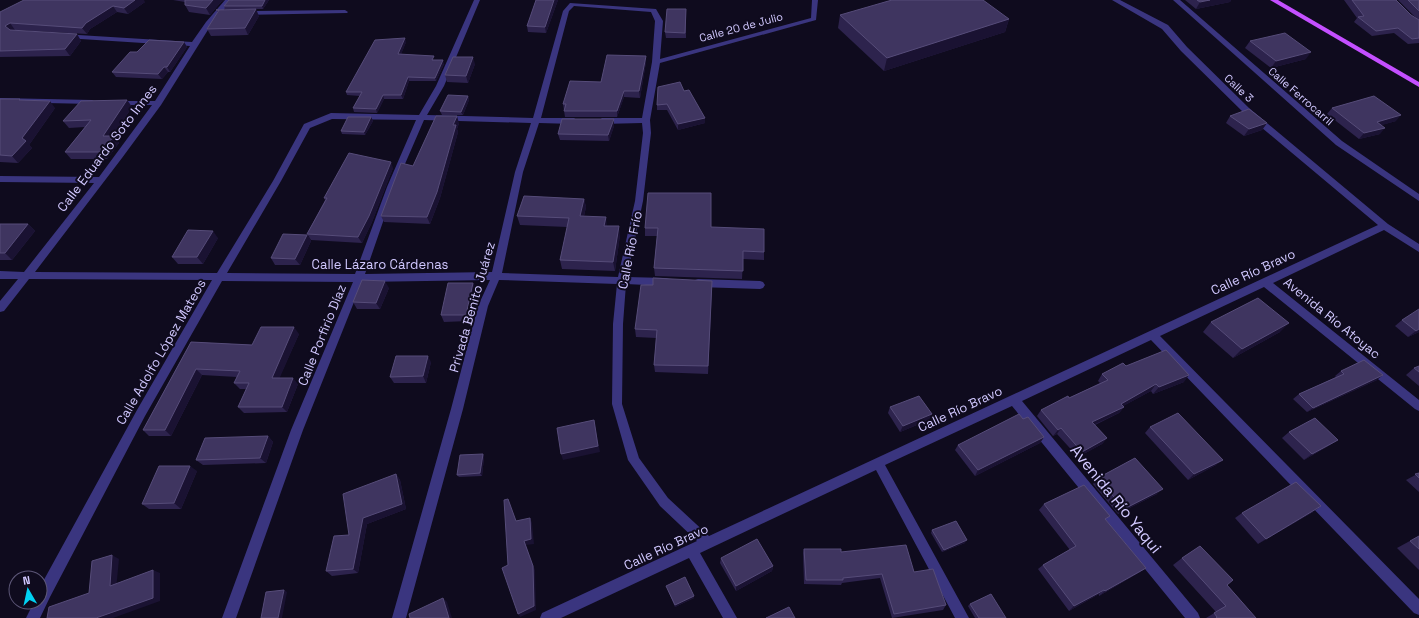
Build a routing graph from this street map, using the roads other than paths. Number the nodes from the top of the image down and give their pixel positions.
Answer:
1 (229, 0) edge
2 (477, 0) edge
3 (815, 0) edge
4 (1115, 0) edge
5 (1176, 0) edge
6 (1273, 0) edge
7 (572, 4) joint
8 (1128, 4) edge
9 (346, 12) dead end
10 (216, 13) junction
11 (54, 35) edge
12 (194, 44) junction
13 (656, 62) junction
14 (1419, 86) edge
15 (0, 100) edge
16 (158, 103) junction
17 (421, 118) junction
18 (536, 120) junction
19 (646, 120) junction
20 (0, 179) edge
21 (100, 180) junction
22 (1419, 198) edge
23 (1385, 226) junction
24 (1419, 249) edge
25 (0, 275) edge
26 (26, 276) junction
27 (220, 276) junction
28 (496, 276) junction
29 (359, 278) junction
30 (622, 280) junction
31 (676, 282) edge
32 (1265, 282) junction
33 (691, 283) edge
34 (760, 285) dead end
35 (0, 308) edge
36 (1152, 335) junction
37 (1014, 400) junction
38 (1419, 406) edge
39 (878, 463) junction
40 (708, 543) junction
41 (692, 550) junction
42 (1419, 608) edge
43 (33, 618) edge
44 (229, 618) edge
45 (399, 618) edge
46 (547, 618) edge
47 (730, 618) edge
48 (962, 618) edge
49 (1193, 618) edge

1 - 10 street, Calle Eduardo Soto Innes
2 - 17 street, Calle Porfirio Díaz
3 - 13 street, Calle 20 de Julio
4 - 8 street, Calle 3
5 - 22 street, Calle Ferrocarril
6 - 14 main road
7 - 13 street, Calle Río Frío
7 - 18 street, Privada Benito Juárez
8 - 23 street, Calle 3
9 - 10 street
10 - 12 street, Calle Eduardo Soto Innes
11 - 12 street
12 - 16 street, Calle Eduardo Soto Innes
13 - 19 street, Calle Río Frío
15 - 16 street
16 - 21 street, Calle Eduardo Soto Innes
17 - 18 street
17 - 27 street, Calle Adolfo López Mateos
17 - 29 street, Calle Porfirio Díaz
18 - 19 street
18 - 28 street, Privada Benito Juárez
19 - 30 street, Calle Río Frío
20 - 21 street
21 - 26 street, Calle Eduardo Soto Innes
23 - 24 street, Calle 3
23 - 32 street, Calle Río Bravo
25 - 26 street, Calle Lázaro Cárdenas
26 - 27 street, Calle Lázaro Cárdenas
26 - 35 street, Calle Eduardo Soto Innes
27 - 29 street, Calle Lázaro Cárdenas
27 - 43 street, Calle Adolfo López Mateos
28 - 29 street, Calle Lázaro Cárdenas
28 - 30 street, Calle Lázaro Cárdenas
28 - 45 street, Privada Benito Juárez
29 - 44 street, Calle Porfirio Díaz
30 - 31 street, Calle Lázaro Cárdenas
30 - 40 street, Calle Río Frío
32 - 36 street, Calle Río Bravo
32 - 38 street, Avenida Río Atoyac
33 - 34 street
36 - 37 street, Calle Río Bravo
36 - 42 street
37 - 39 street, Calle Río Bravo
37 - 49 street, Avenida Río Yaqui
39 - 40 street, Calle Río Bravo
39 - 48 street
40 - 41 street, Calle Río Bravo
41 - 46 street, Calle Río Bravo
41 - 47 street

